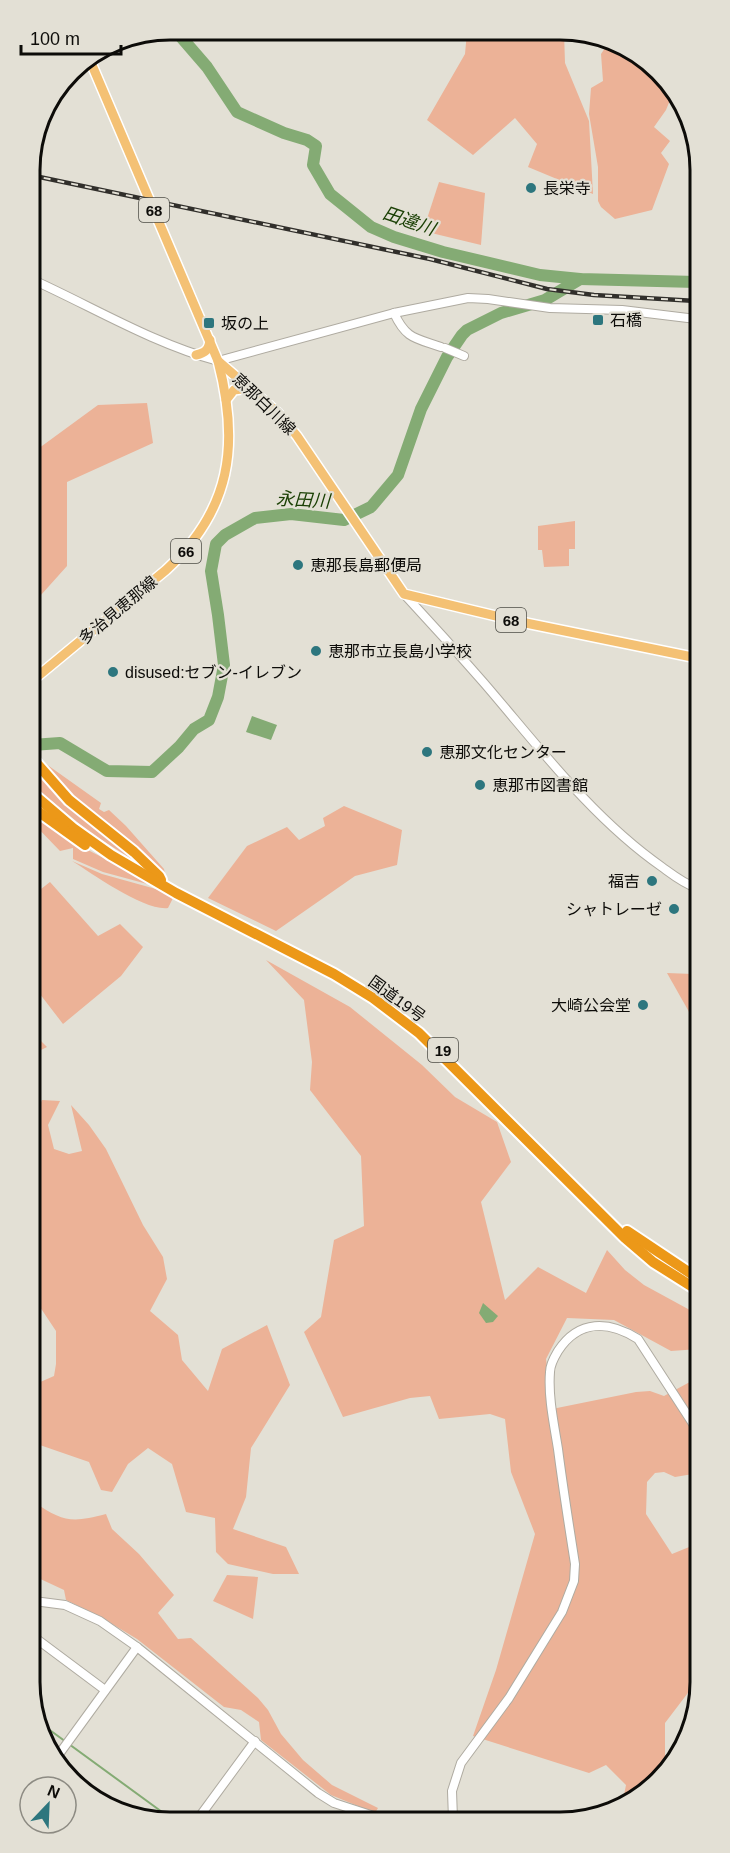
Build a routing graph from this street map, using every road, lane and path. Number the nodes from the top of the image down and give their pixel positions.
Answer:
1 (93, 67) edge
2 (41, 284) edge
3 (394, 313) junction
4 (690, 318) edge
5 (210, 340) junction
6 (196, 355) junction
7 (462, 355) dead end
8 (218, 361) junction
9 (249, 388) junction
10 (226, 400) junction
11 (404, 594) junction
12 (690, 657) edge
13 (41, 674) edge
14 (41, 768) edge
15 (41, 795) edge
16 (41, 800) edge
17 (41, 813) edge
18 (146, 876) junction
19 (161, 880) junction
20 (690, 885) edge
21 (177, 891) junction
22 (202, 903) junction
23 (689, 1273) edge
24 (689, 1285) edge
25 (689, 1418) edge
26 (40, 1602) edge
27 (40, 1641) edge
28 (137, 1647) junction
29 (105, 1690) junction
30 (255, 1741) junction
31 (61, 1752) edge
32 (203, 1812) edge
33 (361, 1812) edge
34 (453, 1812) edge

1 - 5 main road, 恵那白川線 / 68
2 - 6 street
3 - 4 street
3 - 7 street
3 - 8 street
5 - 6 main road
5 - 8 main road, 恵那白川線 / 68
6 - 8 street
8 - 9 main road, 恵那白川線 / 68
8 - 10 main road, 多治見恵那線 / 66
9 - 10 main road
9 - 11 main road, 恵那白川線 / 68
10 - 13 main road, 多治見恵那線 / 66
11 - 12 main road, 68
11 - 20 street
14 - 19 highway
15 - 19 highway, 国道19号 / 19
16 - 18 highway, 国道19号 / 19
17 - 18 highway
18 - 21 highway, 国道19号 / 19
19 - 21 highway, 国道19号 / 19
21 - 22 highway, 国道19号 / 19
22 - 23 highway, 国道19号 / 19
22 - 24 highway, 国道19号 / 19
25 - 34 street
26 - 28 street
27 - 29 street
28 - 29 street
28 - 30 street
29 - 31 street
30 - 32 street
30 - 33 street

